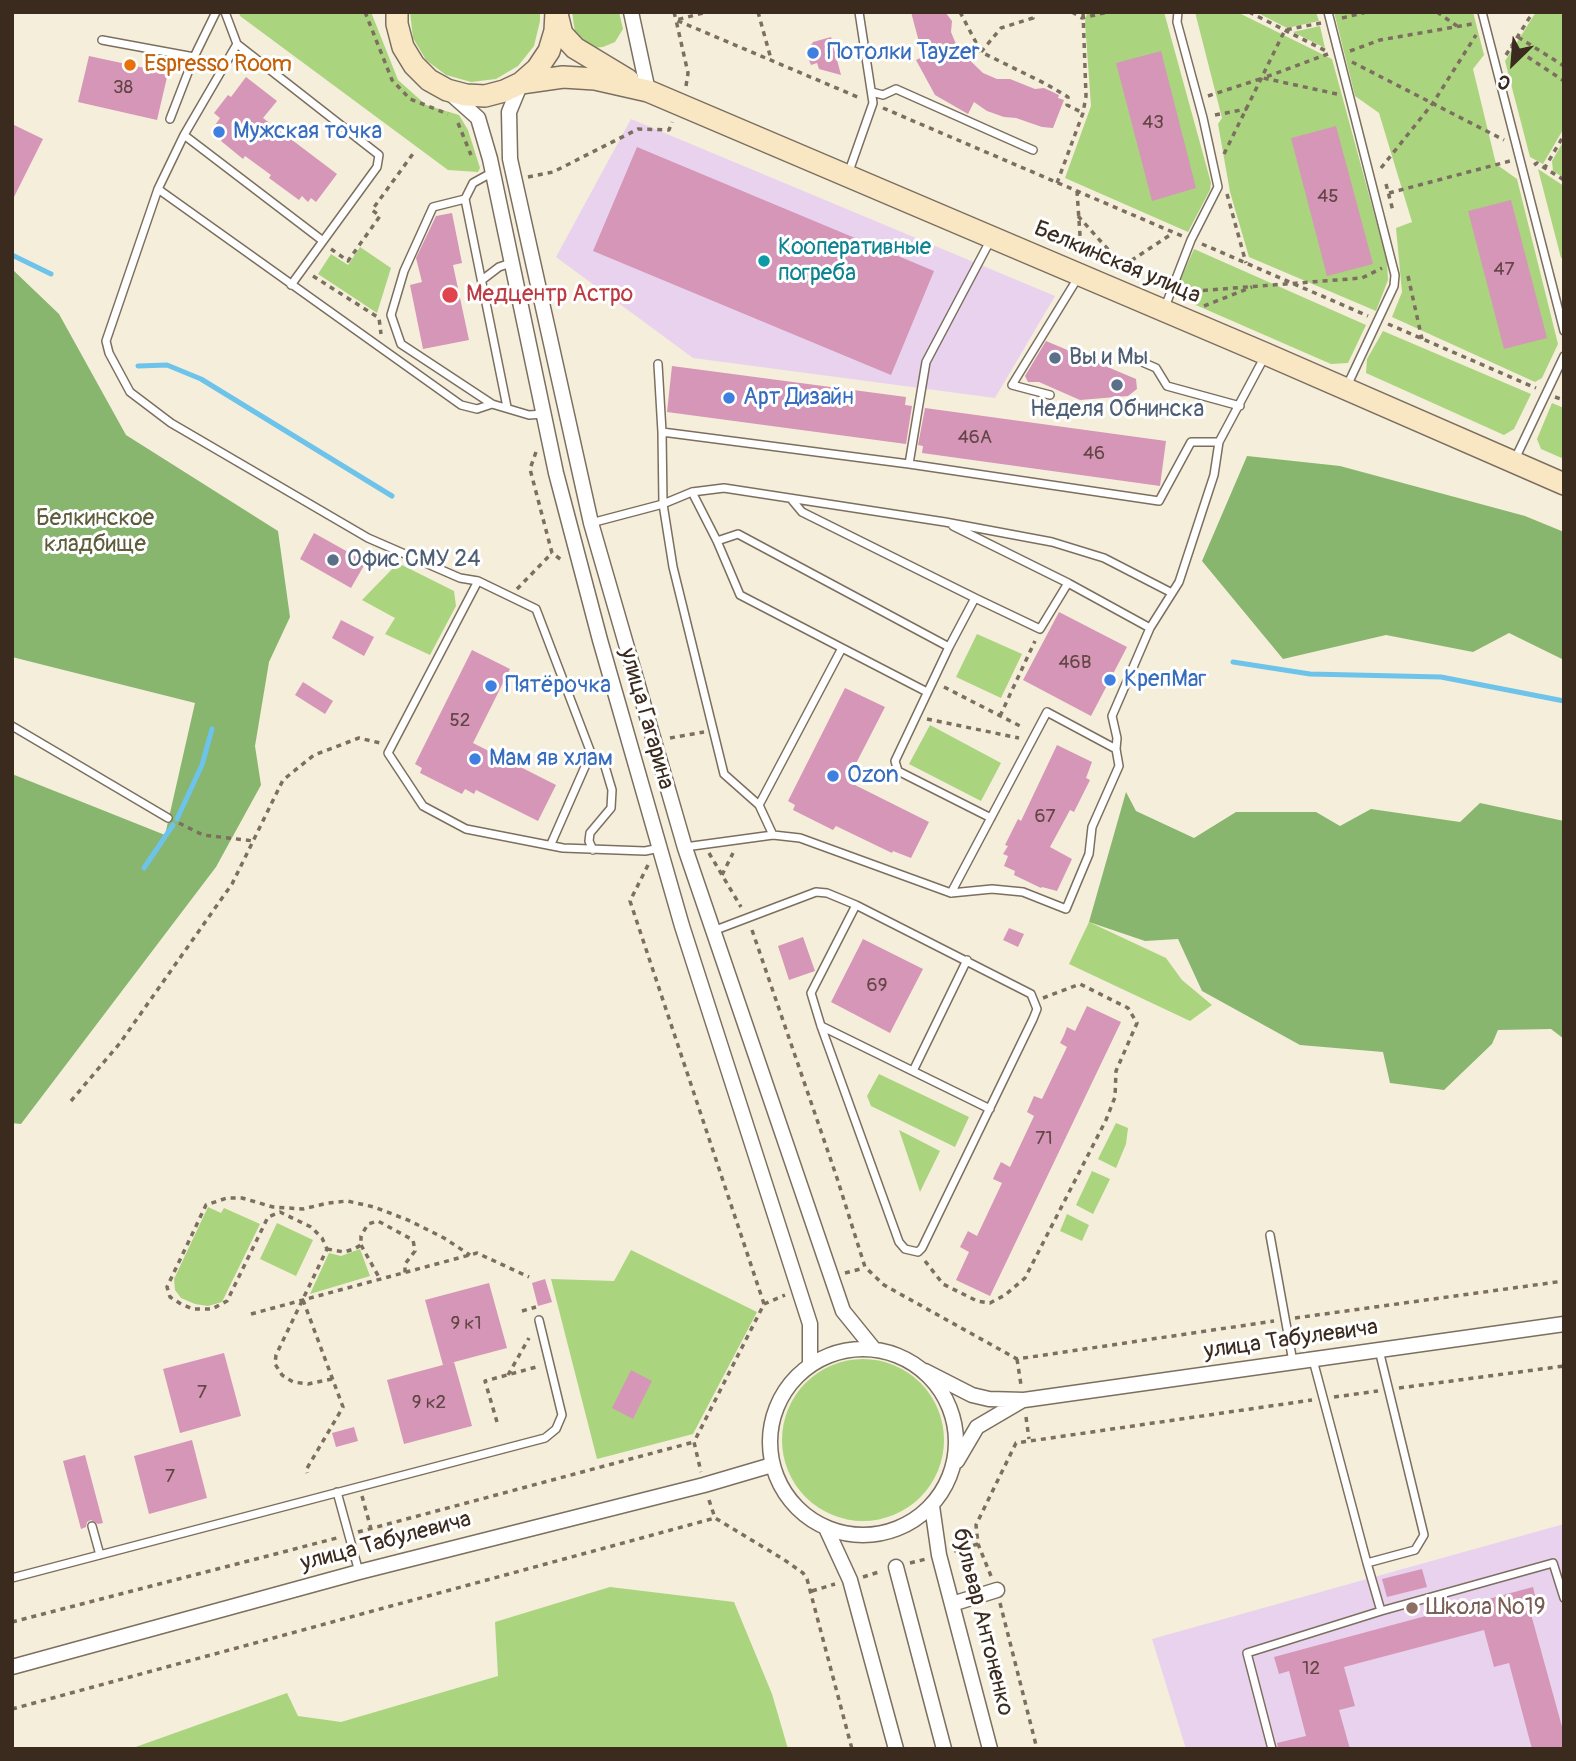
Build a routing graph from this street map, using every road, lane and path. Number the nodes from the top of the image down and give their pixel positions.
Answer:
1 (216, 12) edge
2 (225, 12) edge
3 (388, 12) edge
4 (397, 12) edge
5 (557, 12) edge
6 (631, 12) edge
7 (674, 12) edge
8 (707, 12) edge
9 (758, 12) edge
10 (859, 12) edge
11 (960, 12) edge
12 (1031, 12) edge
13 (1072, 12) edge
14 (1083, 12) edge
15 (1108, 12) edge
16 (1178, 12) edge
17 (1249, 12) edge
18 (1328, 12) edge
19 (1437, 12) edge
20 (1482, 12) edge
21 (1533, 12) edge
22 (1082, 18) junction
23 (676, 20) junction
24 (1484, 21) junction
25 (1458, 27) junction
26 (1284, 30) junction
27 (1517, 37) junction
28 (102, 40) dead end
29 (237, 44) junction
30 (1511, 46) junction
31 (403, 47) junction
32 (981, 52) junction
33 (1339, 55) junction
34 (194, 57) junction
35 (771, 59) junction
36 (1564, 66) edge
37 (1497, 69) junction
38 (1263, 78) junction
39 (1564, 81) edge
40 (521, 83) junction
41 (447, 90) junction
42 (648, 92) junction
43 (872, 92) junction
44 (1342, 94) dead end
45 (1206, 97) dead end
46 (873, 103) junction
47 (1433, 103) junction
48 (679, 104) junction
49 (1247, 109) junction
50 (1083, 113) junction
51 (1203, 118) junction
52 (170, 119) dead end
53 (184, 135) junction
54 (1564, 135) edge
55 (1509, 143) dead end
56 (1033, 150) dead end
57 (415, 151) dead end
58 (1221, 159) dead end
59 (1520, 159) junction
60 (494, 172) junction
61 (848, 176) junction
62 (528, 177) dead end
63 (1564, 180) edge
64 (1371, 181) junction
65 (1058, 183) junction
66 (158, 189) junction
67 (1077, 191) junction
68 (1375, 196) junction
69 (465, 199) junction
70 (1079, 216) junction
71 (1173, 233) junction
72 (992, 238) junction
73 (1191, 240) junction
74 (323, 241) junction
75 (325, 258) dead end
76 (1387, 261) dead end
77 (512, 262) junction
78 (1123, 266) junction
79 (319, 267) dead end
80 (1137, 271) dead end
81 (1079, 275) junction
82 (482, 280) junction
83 (1292, 283) junction
84 (291, 285) junction
85 (1258, 285) junction
86 (1180, 292) dead end
87 (1203, 306) dead end
88 (1164, 311) junction
89 (1378, 320) junction
90 (1564, 331) edge
91 (382, 340) dead end
92 (1121, 353) dead end
93 (1266, 354) junction
94 (1564, 356) edge
95 (658, 364) dead end
96 (1346, 389) junction
97 (1548, 394) junction
98 (1050, 395) dead end
99 (1564, 400) edge
100 (492, 404) junction
101 (1240, 406) junction
102 (507, 407) junction
103 (543, 414) junction
104 (662, 432) junction
105 (1219, 442) junction
106 (1513, 463) junction
107 (909, 464) junction
108 (1564, 484) edge
109 (692, 492) junction
110 (792, 499) junction
111 (663, 504) junction
112 (945, 522) junction
113 (591, 523) junction
114 (717, 541) junction
115 (552, 553) dead end
116 (478, 581) junction
117 (1068, 583) junction
118 (1172, 593) junction
119 (510, 596) junction
120 (975, 598) junction
121 (1150, 628) junction
122 (1040, 629) junction
123 (949, 647) junction
124 (842, 648) junction
125 (932, 681) junction
126 (927, 692) junction
127 (1000, 716) junction
128 (916, 717) junction
129 (12, 726) edge
130 (1033, 737) junction
131 (392, 746) junction
132 (1116, 749) junction
133 (591, 753) junction
134 (760, 805) junction
135 (168, 818) joint
136 (991, 818) junction
137 (773, 835) junction
138 (740, 839) junction
139 (254, 842) junction
140 (551, 844) junction
141 (704, 844) junction
142 (685, 848) junction
143 (653, 849) junction
144 (593, 850) junction
145 (723, 875) junction
146 (951, 892) junction
147 (856, 905) junction
148 (748, 919) junction
149 (713, 931) junction
150 (967, 960) junction
151 (1035, 1001) junction
152 (821, 1026) junction
153 (913, 1071) junction
154 (71, 1101) dead end
155 (990, 1109) junction
156 (282, 1210) junction
157 (1270, 1235) dead end
158 (360, 1245) junction
159 (327, 1250) junction
160 (918, 1252) junction
161 (470, 1255) junction
162 (405, 1273) junction
163 (528, 1277) dead end
164 (380, 1279) junction
165 (1564, 1281) edge
166 (303, 1300) junction
167 (251, 1314) dead end
168 (539, 1320) dead end
169 (1285, 1320) junction
170 (1564, 1324) edge
171 (529, 1338) dead end
172 (873, 1348) junction
173 (1380, 1350) junction
174 (1313, 1360) junction
175 (1293, 1363) junction
176 (550, 1364) junction
177 (810, 1364) junction
178 (1564, 1366) edge
179 (925, 1371) junction
180 (508, 1375) junction
181 (332, 1379) junction
182 (1389, 1390) junction
183 (1323, 1399) junction
184 (1024, 1400) junction
185 (497, 1422) dead end
186 (772, 1465) junction
187 (953, 1468) junction
188 (307, 1473) dead end
189 (704, 1485) junction
190 (338, 1492) junction
191 (932, 1506) junction
192 (715, 1518) junction
193 (369, 1519) dead end
194 (92, 1526) dead end
195 (827, 1528) junction
196 (371, 1529) dead end
197 (100, 1555) junction
198 (1367, 1563) junction
199 (896, 1567) dead end
200 (359, 1572) junction
201 (12, 1578) edge
202 (997, 1590) junction
203 (1564, 1598) edge
204 (952, 1604) junction
205 (1381, 1611) junction
206 (12, 1667) edge
207 (12, 1709) edge
208 (852, 1749) edge
209 (895, 1749) edge
210 (944, 1749) edge
211 (990, 1749) edge
212 (1037, 1749) edge
213 (1272, 1749) edge

1 - 34 lane
2 - 29 lane
3 - 31 main road
4 - 31 main road
5 - 40 main road
5 - 42 main road, Белкинская улица
6 - 42 street
7 - 23 path
8 - 23 path
9 - 35 path
10 - 43 lane
11 - 32 path
12 - 32 path
13 - 22 path
14 - 22 path
15 - 22 path
16 - 51 lane
17 - 26 path
18 - 33 lane
19 - 25 path
20 - 24 lane
21 - 27 path
22 - 50 path
23 - 35 path
23 - 48 path
24 - 25 path
24 - 37 lane
24 - 47 path
25 - 33 path
26 - 38 path
26 - 38 path
27 - 30 path
27 - 36 path
28 - 34 lane
29 - 53 lane
29 - 74 lane
30 - 37 path
30 - 39 path
31 - 41 main road
32 - 50 path
33 - 47 path
33 - 64 lane
34 - 52 lane
35 - 46 path
37 - 59 lane
38 - 44 path
38 - 45 path
38 - 49 path
40 - 41 main road, Белкинская улица
40 - 42 main road, Белкинская улица
40 - 113 street, улица Гагарина
41 - 60 street, улица Гагарина
42 - 48 main road, Белкинская улица
43 - 46 lane
43 - 56 lane
46 - 61 lane
46 - 65 path
47 - 55 path
47 - 64 path
48 - 61 main road, Белкинская улица
48 - 62 path
49 - 51 path
49 - 58 path
50 - 65 path
51 - 73 lane
53 - 66 lane
53 - 74 lane
54 - 63 path
57 - 75 path
59 - 68 path
59 - 90 lane
60 - 69 lane
60 - 77 street, улица Гагарина
61 - 72 main road, Белкинская улица
64 - 68 lane
65 - 67 path
66 - 84 lane
66 - 116 lane
67 - 70 path
67 - 71 path
68 - 89 lane
69 - 82 lane
69 - 100 lane
70 - 78 path
70 - 78 path
71 - 73 path
71 - 78 path
72 - 81 main road, Белкинская улица
72 - 107 lane
73 - 83 path
73 - 88 lane
74 - 84 lane
76 - 83 path
77 - 82 lane
77 - 103 street, улица Гагарина
78 - 80 path
79 - 91 path
81 - 88 main road, Белкинская улица
81 - 98 lane
82 - 102 lane
83 - 85 path
83 - 89 path
84 - 100 lane
85 - 86 path
85 - 87 path
88 - 93 main road, Белкинская улица
89 - 96 lane
89 - 97 path
92 - 101 lane
93 - 96 main road, Белкинская улица
93 - 101 lane
94 - 97 lane
95 - 104 lane
96 - 106 main road, Белкинская улица
97 - 99 path
97 - 106 lane
100 - 102 lane
101 - 105 lane
102 - 103 lane
103 - 143 street, улица Гагарина
104 - 107 lane
104 - 111 lane
105 - 107 lane
105 - 118 lane
106 - 108 main road, Белкинская улица
109 - 110 lane
109 - 111 lane
109 - 114 lane
110 - 112 lane
110 - 120 lane
111 - 113 lane
111 - 134 lane
112 - 117 lane
112 - 118 lane
113 - 142 street, улица Гагарина
114 - 123 lane
114 - 124 lane
115 - 119 path
116 - 119 lane
116 - 131 lane
117 - 121 lane
117 - 122 lane
118 - 121 lane
119 - 133 lane
120 - 122 lane
120 - 123 lane
121 - 132 lane
122 - 127 path
123 - 125 lane
124 - 126 lane
124 - 134 lane
125 - 126 lane
125 - 127 path
126 - 128 lane
127 - 130 path
128 - 130 path
128 - 136 lane
129 - 135 lane
130 - 132 lane
130 - 136 lane
131 - 139 path
131 - 140 lane
132 - 146 lane
133 - 140 lane
133 - 144 lane
134 - 137 lane
135 - 139 path
136 - 146 lane
137 - 138 lane
137 - 146 lane
138 - 141 lane
138 - 145 path
139 - 154 path
140 - 144 lane
141 - 142 lane
141 - 145 path
142 - 149 street, улица Гагарина
143 - 144 lane
143 - 177 street, улица Гагарина
143 - 189 path
145 - 148 path
147 - 148 lane
147 - 150 lane
147 - 152 lane
148 - 149 lane
148 - 169 path
149 - 172 street, улица Гагарина
150 - 151 lane
150 - 153 lane
151 - 155 lane
151 - 160 path
152 - 153 lane
152 - 160 lane
153 - 155 lane
155 - 160 lane
156 - 156 path
156 - 159 path
156 - 161 path
157 - 169 lane
158 - 159 path
158 - 162 path
158 - 164 path
159 - 166 path
161 - 162 path
161 - 163 path
162 - 164 path
164 - 166 path
165 - 169 path
166 - 167 path
166 - 181 path
166 - 181 path
168 - 176 lane
169 - 175 lane
170 - 173 street, улица Табулевича
171 - 180 path
172 - 177 street
172 - 179 street
173 - 174 street, улица Табулевича
173 - 182 lane
174 - 175 street, улица Табулевича
174 - 183 lane
175 - 184 street, улица Табулевича
176 - 180 path
176 - 190 lane
177 - 186 street
178 - 182 path
179 - 184 street, улица Табулевича
179 - 187 street
180 - 185 path
181 - 188 path
182 - 183 path
182 - 198 lane
183 - 198 lane
183 - 202 path
184 - 187 street, улица Табулевича
186 - 189 street, улица Табулевича
186 - 195 street
187 - 191 street
189 - 192 path
189 - 200 street, улица Табулевича
190 - 197 lane
190 - 200 lane
191 - 195 street
191 - 204 street, бульвар Антоненко
192 - 207 path
192 - 208 path
193 - 196 path
194 - 197 lane
195 - 209 street
197 - 201 lane
198 - 205 lane
199 - 210 street
200 - 206 street, улица Табулевича
202 - 204 street
202 - 212 path
203 - 205 lane
204 - 211 street, бульвар Антоненко
205 - 213 lane

